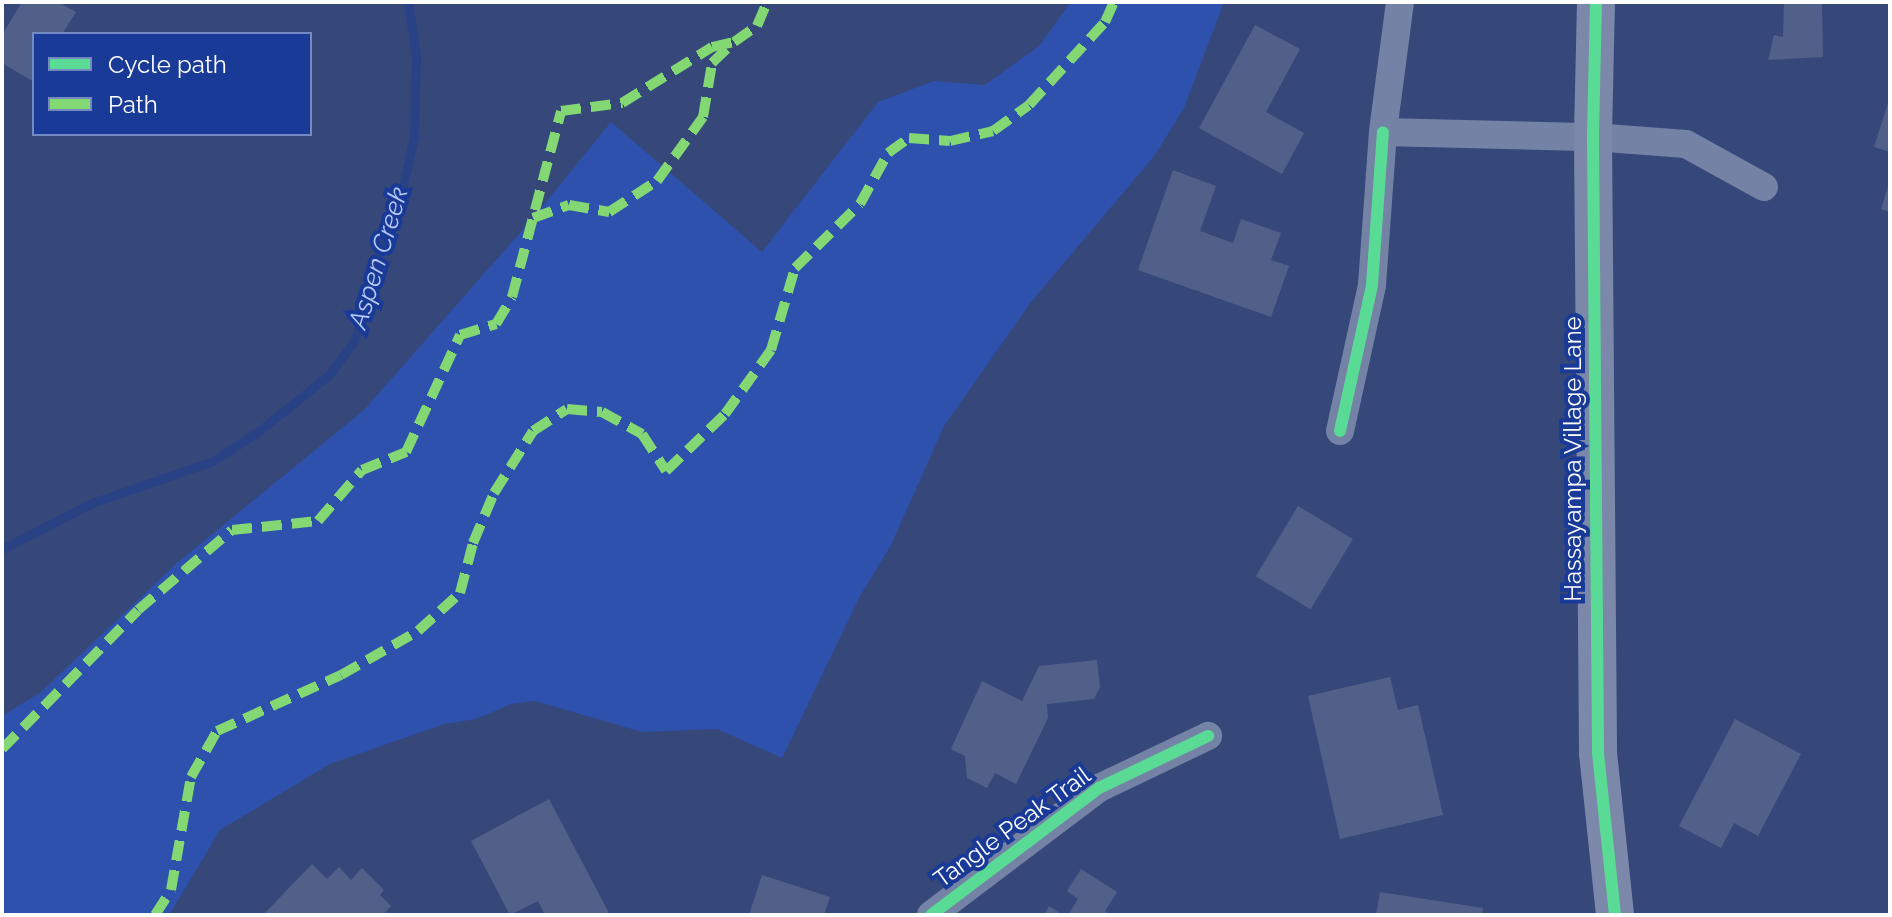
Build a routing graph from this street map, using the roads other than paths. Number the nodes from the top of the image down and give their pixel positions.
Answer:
1 (1400, 2) edge
2 (1596, 2) edge
3 (1383, 132) junction
4 (1593, 137) junction
5 (1764, 187) dead end
6 (1340, 431) dead end
7 (1208, 736) dead end
8 (931, 915) edge
9 (1615, 915) edge

1 - 3 street
2 - 4 street, Hassayampa Village Lane
3 - 4 street
3 - 6 street
4 - 5 street
4 - 9 street, Hassayampa Village Lane
7 - 8 street, Tangle Peak Trail

